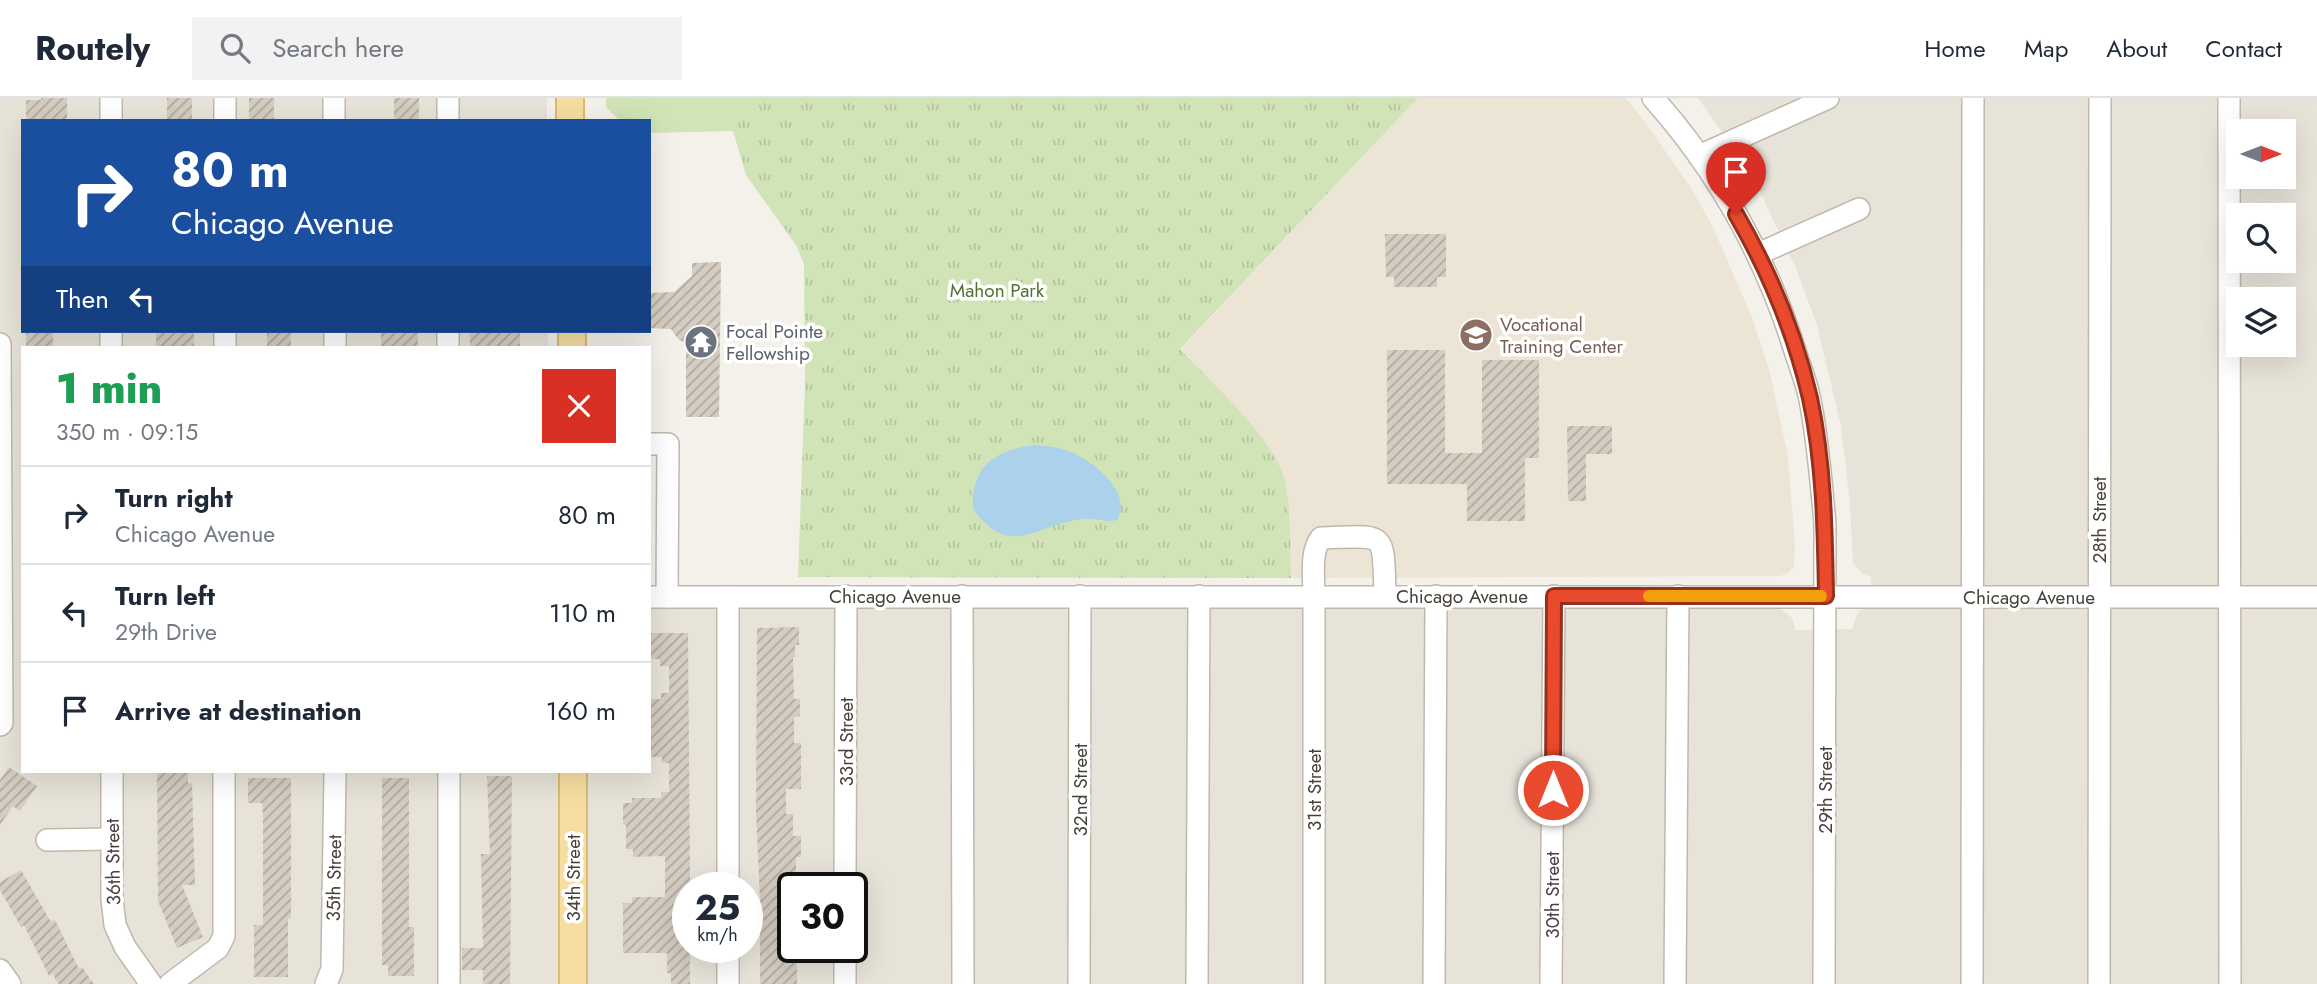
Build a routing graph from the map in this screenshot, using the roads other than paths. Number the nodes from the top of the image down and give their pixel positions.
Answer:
1 (111, 98) edge
2 (225, 98) edge
3 (334, 98) edge
4 (447, 98) edge
5 (570, 98) edge
6 (1653, 98) edge
7 (1828, 98) edge
8 (1973, 98) edge
9 (2100, 98) edge
10 (2229, 98) edge
11 (111, 119) edge
12 (225, 119) edge
13 (334, 119) edge
14 (448, 119) edge
15 (570, 119) edge
16 (1699, 156) junction
17 (1859, 209) dead end
18 (1758, 254) junction
19 (0, 344) edge
20 (651, 444) edge
21 (8, 595) edge
22 (846, 596) junction
23 (962, 596) junction
24 (1080, 596) junction
25 (1199, 596) junction
26 (1314, 596) junction
27 (1385, 596) junction
28 (1436, 596) junction
29 (1554, 596) junction
30 (1678, 596) junction
31 (1826, 596) junction
32 (658, 597) edge
33 (728, 597) junction
34 (1972, 597) junction
35 (2099, 597) junction
36 (2231, 597) junction
37 (2317, 597) edge
38 (0, 725) edge
39 (112, 773) edge
40 (224, 773) edge
41 (335, 773) edge
42 (449, 773) edge
43 (573, 773) edge
44 (112, 839) junction
45 (47, 840) dead end
46 (728, 872) edge
47 (845, 872) edge
48 (728, 963) edge
49 (845, 963) edge
50 (0, 971) edge
51 (10, 984) edge
52 (151, 984) edge
53 (170, 984) edge
54 (326, 984) edge
55 (449, 984) edge
56 (573, 984) edge
57 (728, 984) edge
58 (845, 984) edge
59 (963, 984) edge
60 (1079, 984) edge
61 (1196, 984) edge
62 (1314, 984) edge
63 (1434, 984) edge
64 (1551, 984) edge
65 (1675, 984) edge
66 (1824, 984) edge
67 (1972, 984) edge
68 (2099, 984) edge
69 (2230, 984) edge

1 - 11 street
2 - 12 street
3 - 13 street
4 - 14 street
5 - 15 main road
6 - 16 street, 29th Street
7 - 16 street
8 - 34 street
9 - 35 street, 28th Street
10 - 36 street
16 - 18 street, 29th Street
17 - 18 street
18 - 31 street, 29th Street
19 - 21 street
20 - 32 street
21 - 38 street
22 - 23 street, Chicago Avenue
22 - 33 street, Chicago Avenue
22 - 47 street, 33rd Street
23 - 24 street, Chicago Avenue
23 - 59 street
24 - 25 street, Chicago Avenue
24 - 60 street, 32nd Street
25 - 26 street, Chicago Avenue
25 - 61 street
26 - 27 street, Chicago Avenue
26 - 27 street, 31st Street
26 - 62 street, 31st Street
27 - 28 street, Chicago Avenue
28 - 29 street, Chicago Avenue
28 - 63 street
29 - 30 street, Chicago Avenue
29 - 64 street, 30th Street
30 - 31 street, Chicago Avenue
30 - 65 street
31 - 34 street, Chicago Avenue
31 - 66 street, 29th Street
32 - 33 street, Chicago Avenue
33 - 46 street
34 - 35 street, Chicago Avenue
34 - 67 street
35 - 36 street, Chicago Avenue
35 - 68 street, 28th Street
36 - 37 street, Chicago Avenue
36 - 69 street
39 - 44 street, 36th Street
40 - 53 street
41 - 54 street, 35th Street
42 - 55 street
43 - 56 main road, 34th Street
44 - 45 street
44 - 52 street, 36th Street
48 - 57 street
49 - 58 street
50 - 51 street

